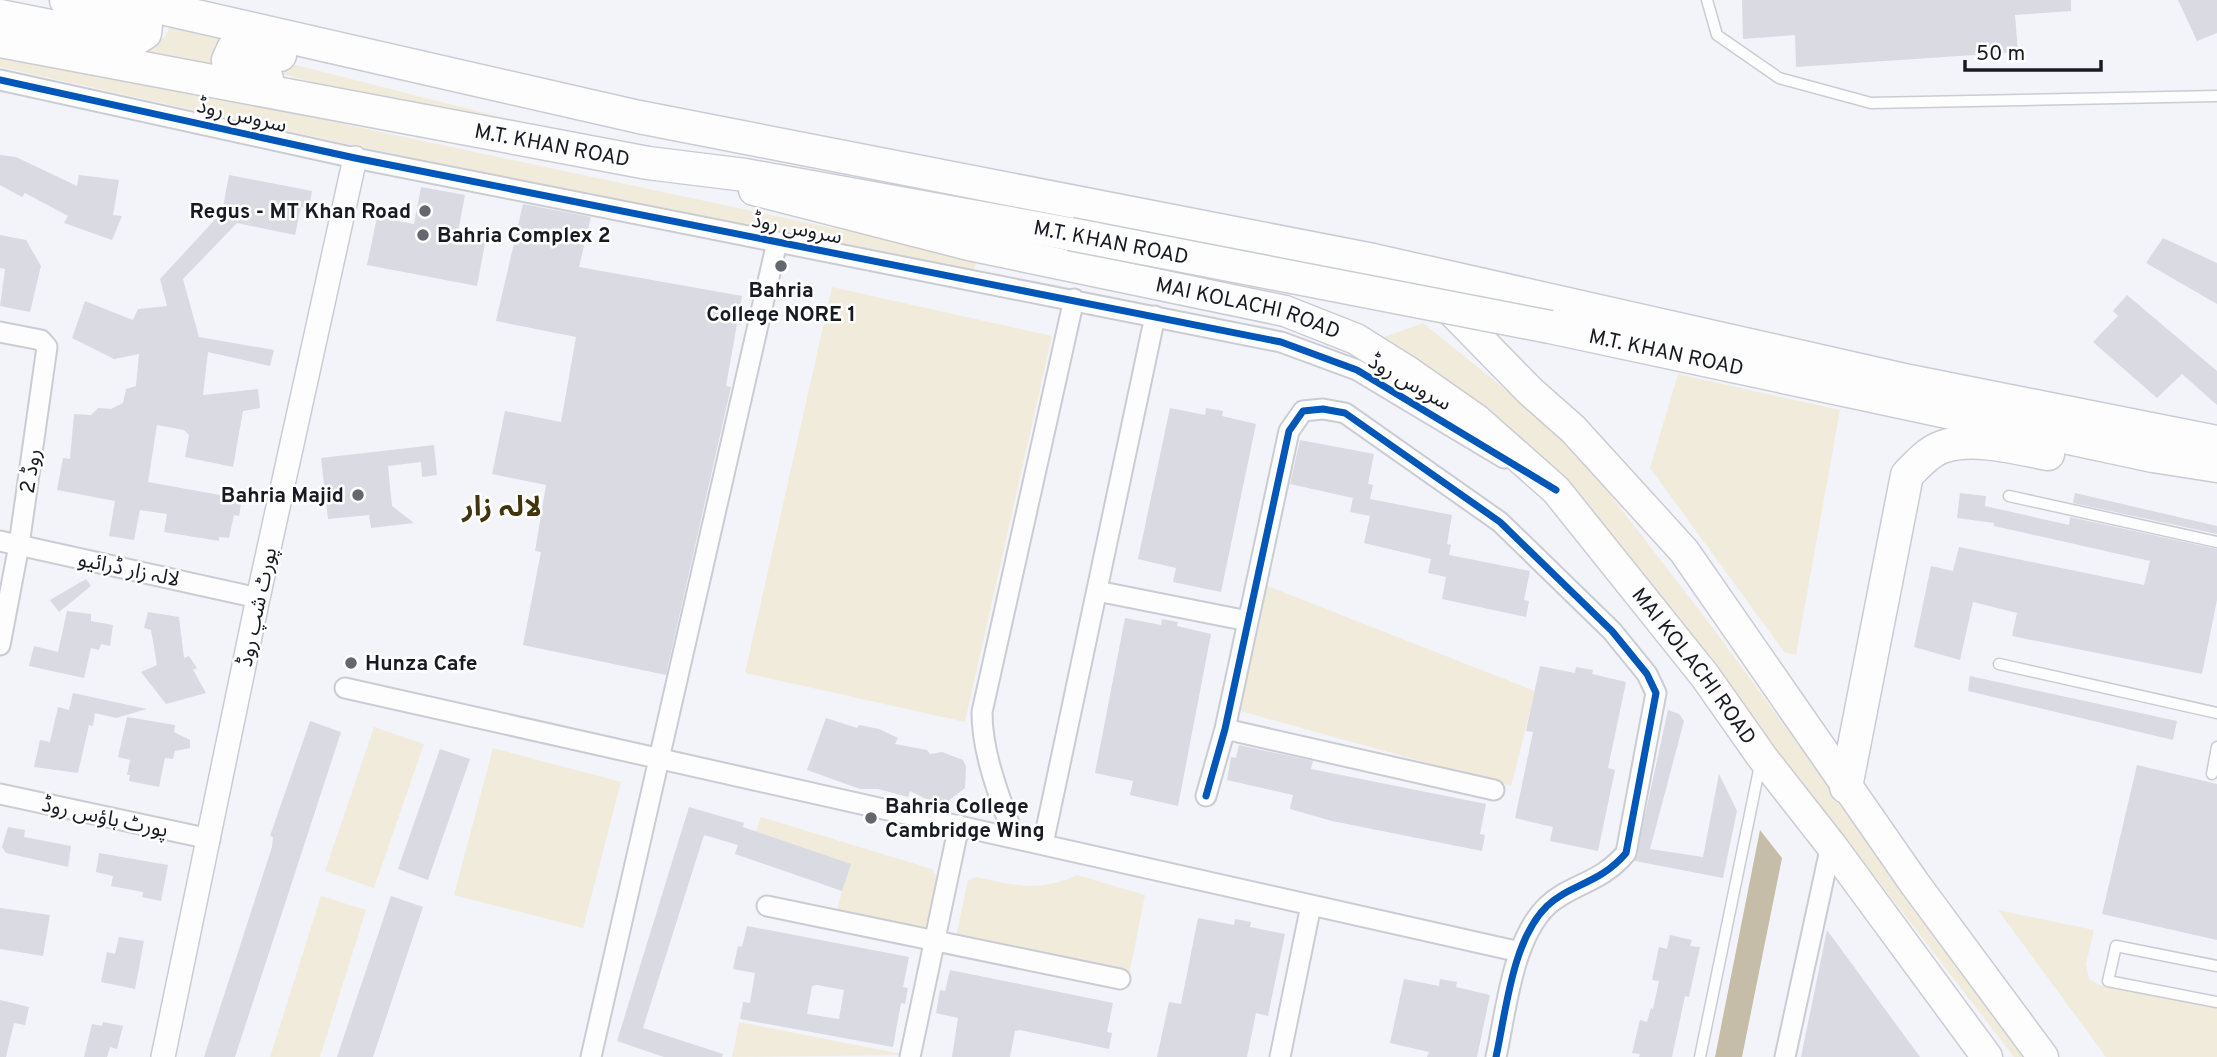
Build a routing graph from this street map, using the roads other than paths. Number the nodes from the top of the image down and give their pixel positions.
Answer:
1 (66, 0) edge
2 (126, 0) edge
3 (1707, 0) edge
4 (0, 16) edge
5 (0, 41) edge
6 (0, 80) edge
7 (2217, 96) edge
8 (373, 109) junction
9 (617, 111) junction
10 (355, 158) junction
11 (648, 163) junction
12 (777, 242) junction
13 (1005, 253) junction
14 (1373, 260) junction
15 (999, 284) junction
16 (1074, 299) junction
17 (1155, 316) junction
18 (0, 332) edge
19 (1908, 392) junction
20 (2217, 442) edge
21 (2153, 456) junction
22 (2217, 466) edge
23 (1556, 490) junction
24 (2009, 496) dead end
25 (2217, 542) edge
26 (9, 543) edge
27 (1097, 590) junction
28 (258, 598) junction
29 (1248, 621) junction
30 (0, 645) edge
31 (1998, 664) dead end
32 (345, 688) dead end
33 (2217, 713) edge
34 (1225, 729) junction
35 (2217, 747) edge
36 (1762, 757) junction
37 (657, 758) junction
38 (2212, 774) dead end
39 (1846, 787) junction
40 (1494, 790) dead end
41 (0, 794) edge
42 (1206, 796) dead end
43 (959, 825) junction
44 (1014, 838) junction
45 (210, 839) junction
46 (1043, 844) junction
47 (1831, 845) junction
48 (1311, 905) junction
49 (767, 906) dead end
50 (934, 943) junction
51 (1520, 952) junction
52 (2217, 966) edge
53 (1120, 979) dead end
54 (2217, 1002) edge
55 (163, 1057) edge
56 (591, 1057) edge
57 (910, 1057) edge
58 (1280, 1057) edge
59 (1496, 1057) edge
60 (1700, 1057) edge
61 (1785, 1057) edge
62 (1987, 1057) edge
63 (2043, 1057) edge

1 - 4 highway
2 - 9 highway, M.T. KHAN ROAD
3 - 7 lane
5 - 8 highway, M.T. KHAN ROAD
6 - 10 street, سروس روڈ
8 - 9 highway
8 - 11 highway, M.T. KHAN ROAD
9 - 14 highway, M.T. KHAN ROAD
10 - 12 street, سروس روڈ
10 - 28 street, پورٹ شپ روڈ
11 - 13 main road, MAI KOLACHI ROAD
11 - 19 highway, M.T. KHAN ROAD, bridge
12 - 15 street, سروس روڈ
12 - 37 street
13 - 15 street
13 - 23 main road, MAI KOLACHI ROAD
14 - 19 highway, M.T. KHAN ROAD
14 - 39 main road
15 - 16 street, سروس روڈ
16 - 17 street, سروس روڈ
16 - 44 street
17 - 23 street, سروس روڈ
17 - 27 street
18 - 26 street, روڈ 2
19 - 20 highway, M.T. KHAN ROAD
19 - 21 highway, M.T. KHAN ROAD
21 - 22 highway, M.T. KHAN ROAD
21 - 39 highway
23 - 36 main road, MAI KOLACHI ROAD
24 - 25 lane
26 - 28 street, لالہ زار ڈرائیو
26 - 30 street, روڈ 2
27 - 29 street
27 - 46 street
28 - 45 street, پورٹ شپ روڈ
29 - 34 street
29 - 51 street
31 - 33 lane
32 - 37 street
34 - 40 street
34 - 42 street
35 - 38 lane
36 - 47 main road, MAI KOLACHI ROAD
36 - 60 lane
37 - 43 street
37 - 56 street
39 - 63 main road
41 - 45 street, پورٹ ہاؤس روڈ
43 - 44 street
43 - 50 street
44 - 46 street
45 - 55 street, پورٹ شپ روڈ
46 - 48 street
47 - 61 street
47 - 62 main road, MAI KOLACHI ROAD
48 - 51 street
48 - 58 street
49 - 50 street
50 - 53 street
50 - 57 street
51 - 59 street
52 - 54 lane

